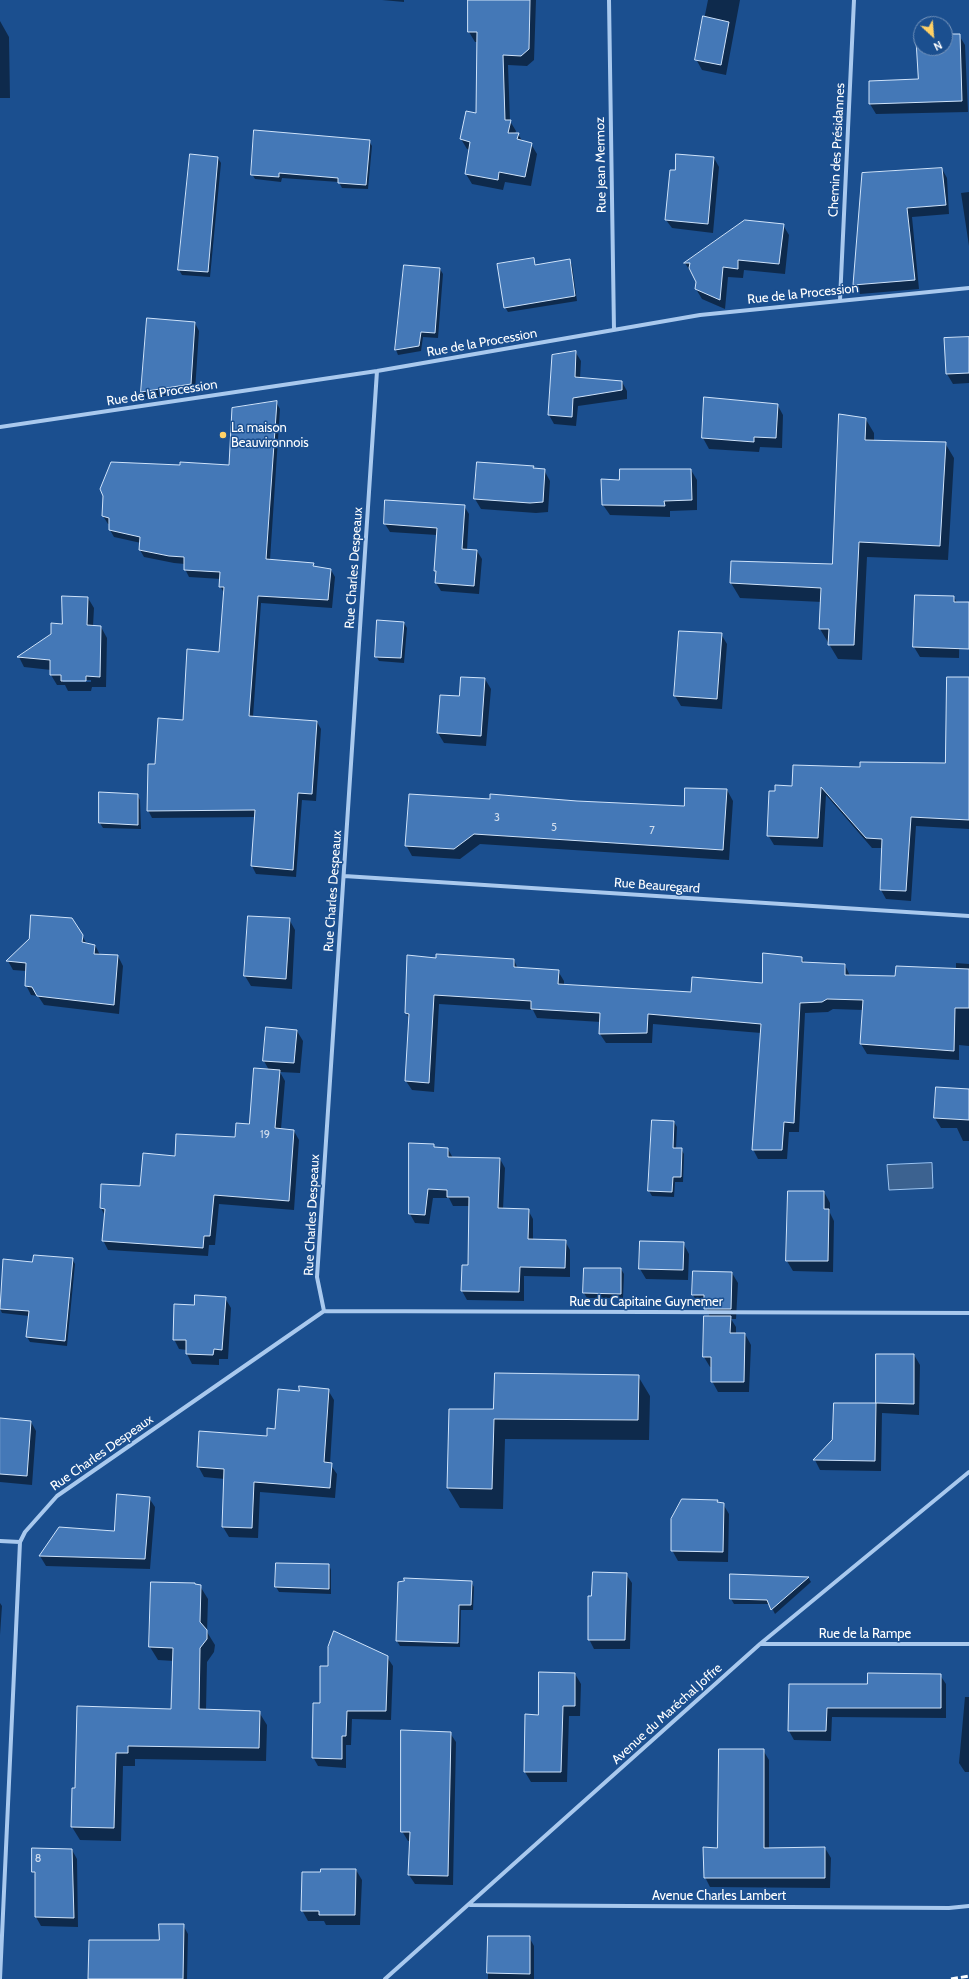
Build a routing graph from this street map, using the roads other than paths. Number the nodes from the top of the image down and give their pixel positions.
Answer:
1 (609, 0) edge
2 (854, 0) edge
3 (969, 288) edge
4 (840, 300) junction
5 (614, 330) junction
6 (377, 371) junction
7 (0, 427) edge
8 (344, 876) junction
9 (969, 916) edge
10 (324, 1310) junction
11 (969, 1313) edge
12 (969, 1472) edge
13 (0, 1541) edge
14 (20, 1542) junction
15 (760, 1644) junction
16 (969, 1644) edge
17 (469, 1905) junction
18 (969, 1906) edge
19 (0, 1979) edge
20 (385, 1979) edge

1 - 5 street, Rue Jean Mermoz
2 - 4 street, Chemin des Présidannes
3 - 4 street, Rue de la Procession
4 - 5 street, Rue de la Procession
5 - 6 street, Rue de la Procession
6 - 7 street, Rue de la Procession
6 - 8 street, Rue Charles Despeaux
8 - 9 street, Rue Beauregard
8 - 10 street, Rue Charles Despeaux
10 - 11 street, Rue du Capitaine Guynemer
10 - 14 street, Rue Charles Despeaux
12 - 15 street, Avenue du Maréchal Joffre
13 - 14 street
14 - 19 street
15 - 16 street, Rue de la Rampe
15 - 17 street, Avenue du Maréchal Joffre
17 - 18 street, Avenue Charles Lambert
17 - 20 street, Avenue du Maréchal Joffre

